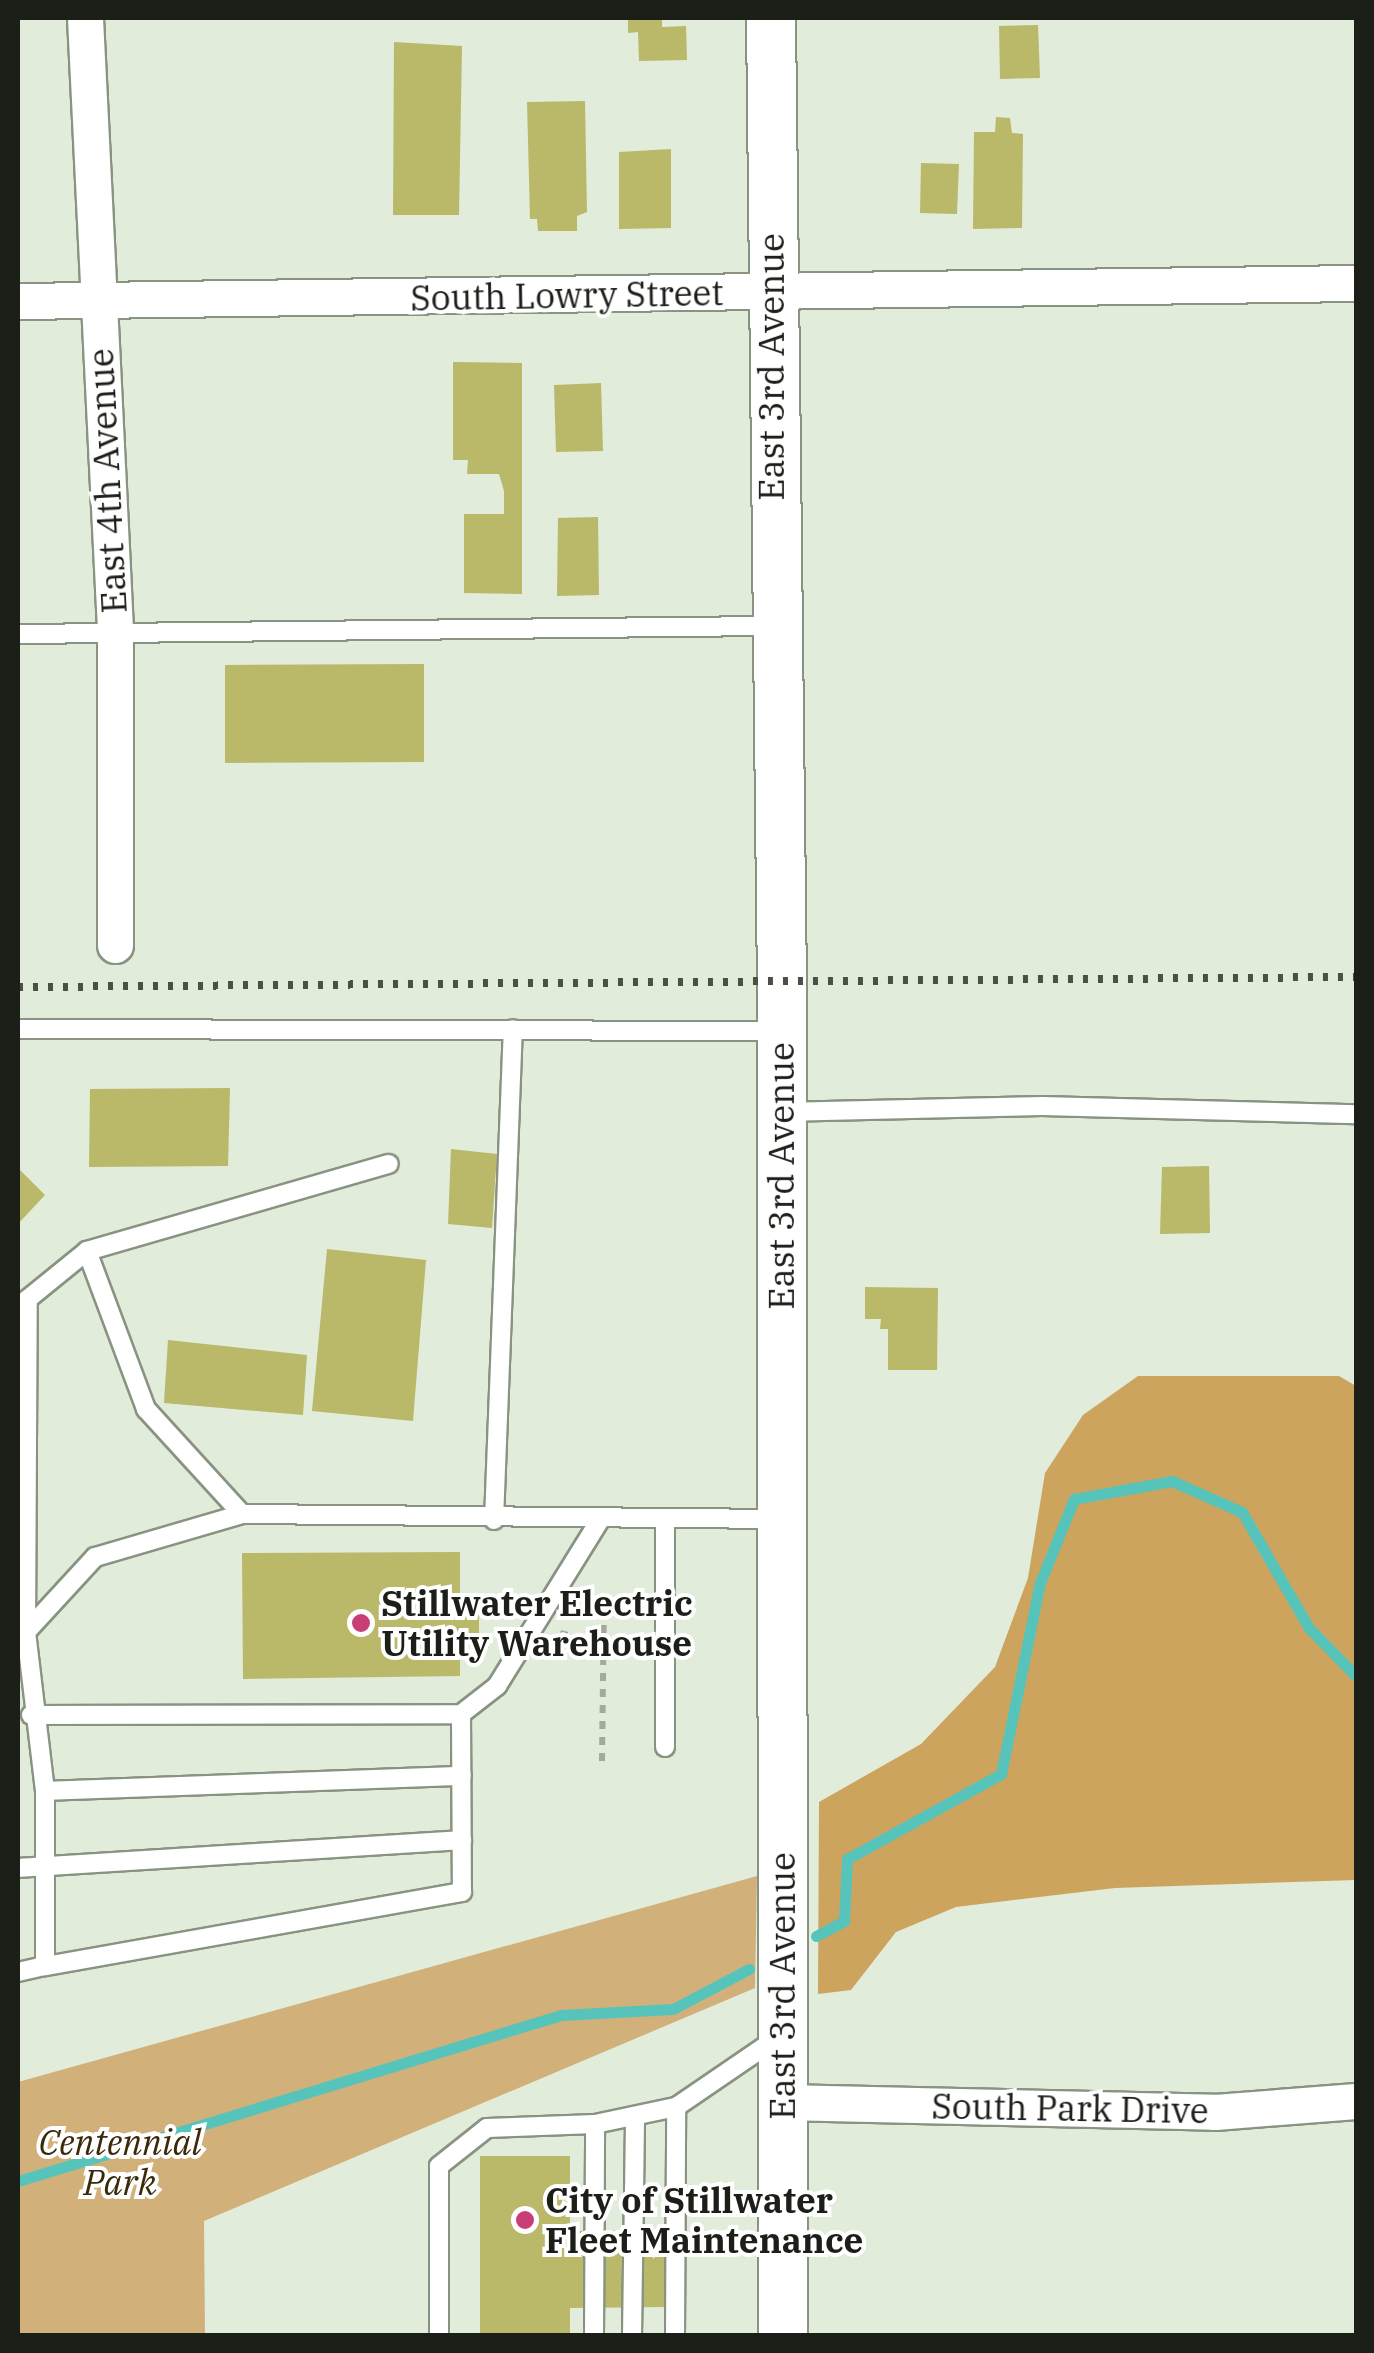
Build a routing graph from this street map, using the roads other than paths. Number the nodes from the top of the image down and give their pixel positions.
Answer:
1 (85, 18) edge
2 (771, 18) edge
3 (1356, 284) edge
4 (770, 292) junction
5 (98, 300) junction
6 (18, 301) edge
7 (774, 626) junction
8 (115, 630) junction
9 (18, 634) edge
10 (115, 945) dead end
11 (18, 1029) edge
12 (513, 1029) junction
13 (780, 1031) junction
14 (781, 1112) junction
15 (1356, 1114) edge
16 (389, 1164) dead end
17 (87, 1252) junction
18 (23, 1303) edge
19 (242, 1514) junction
20 (782, 1519) junction
21 (494, 1520) junction
22 (600, 1520) junction
23 (665, 1520) junction
24 (26, 1632) junction
25 (461, 1714) junction
26 (31, 1715) junction
27 (665, 1747) dead end
28 (18, 1753) edge
29 (38, 1755) junction
30 (462, 1776) junction
31 (45, 1792) junction
32 (462, 1840) junction
33 (45, 1867) junction
34 (18, 1868) edge
35 (45, 1966) junction
36 (18, 1972) edge
37 (782, 2035) junction
38 (1356, 2101) edge
39 (782, 2102) junction
40 (676, 2107) junction
41 (635, 2116) junction
42 (595, 2124) junction
43 (439, 2336) edge
44 (594, 2336) edge
45 (632, 2336) edge
46 (675, 2336) edge
47 (784, 2336) edge

1 - 5 street, East 4th Avenue
2 - 4 street, East 3rd Avenue
3 - 4 street, South Lowry Street
4 - 5 street, South Lowry Street
4 - 7 street, East 3rd Avenue
5 - 6 street, South Lowry Street
5 - 8 street, East 4th Avenue
7 - 8 lane
7 - 13 street, East 3rd Avenue
8 - 9 lane
8 - 10 street, East 4th Avenue
11 - 12 lane
12 - 13 lane
12 - 21 lane
13 - 14 street, East 3rd Avenue
14 - 15 lane
14 - 20 street, East 3rd Avenue
16 - 17 lane
17 - 18 lane
17 - 19 lane
18 - 24 lane
19 - 21 lane
19 - 24 lane
20 - 23 lane
20 - 37 street, East 3rd Avenue
21 - 22 lane
22 - 23 lane
22 - 25 lane
23 - 27 lane
24 - 26 lane
25 - 26 lane
25 - 30 lane
26 - 29 lane
28 - 29 lane
29 - 31 lane
30 - 31 lane
30 - 32 lane
31 - 33 lane
32 - 33 lane
32 - 35 lane
33 - 34 lane
33 - 35 lane
35 - 36 lane
37 - 39 street, East 3rd Avenue
37 - 40 lane
38 - 39 street, South Park Drive
39 - 47 street, East 3rd Avenue
40 - 41 lane
40 - 46 lane
41 - 42 lane
41 - 45 lane
42 - 43 lane
42 - 44 lane

